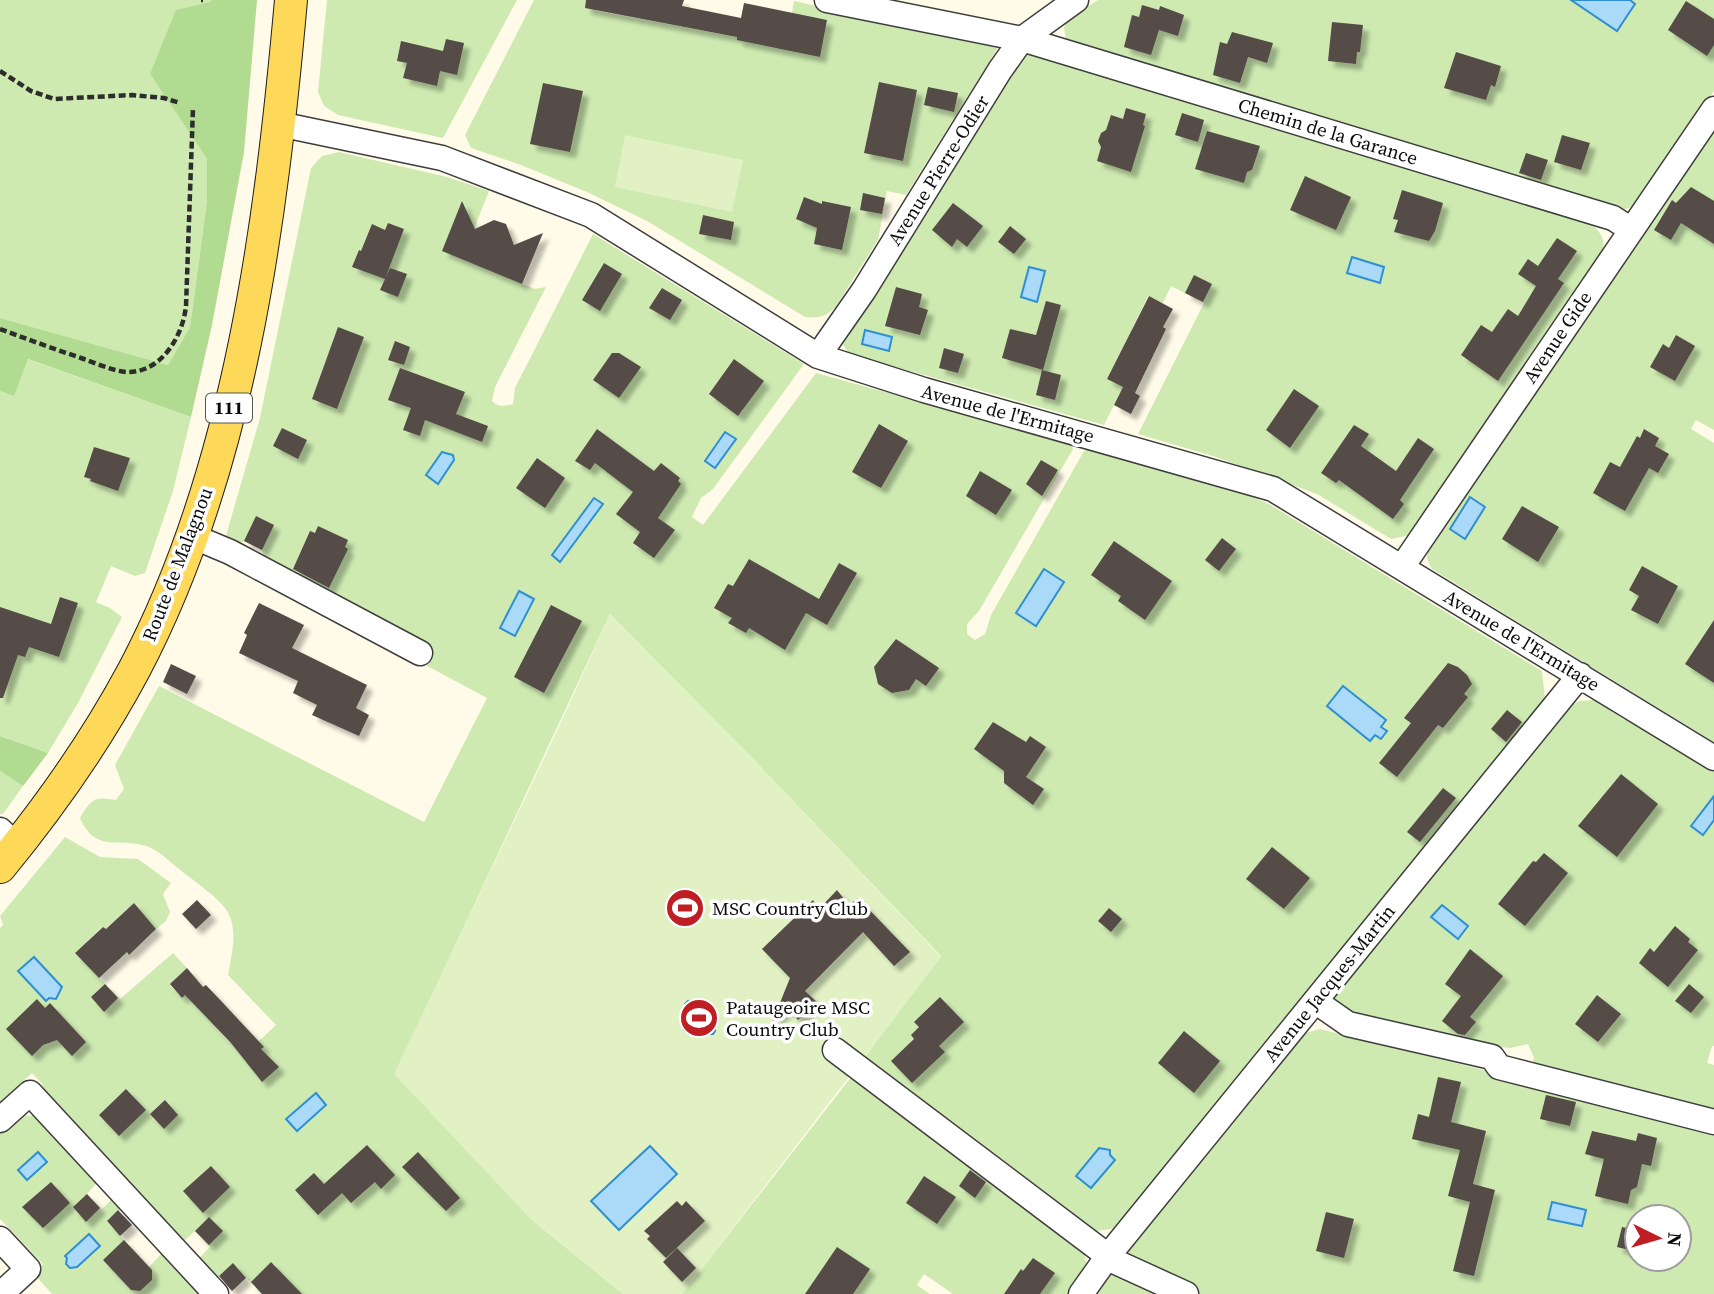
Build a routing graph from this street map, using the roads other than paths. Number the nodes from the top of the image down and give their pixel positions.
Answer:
1 (291, 0) edge
2 (827, 0) edge
3 (1076, 0) edge
4 (1022, 38) junction
5 (1714, 109) edge
6 (279, 124) junction
7 (1630, 229) junction
8 (818, 356) junction
9 (192, 536) junction
10 (1402, 566) junction
11 (420, 653) dead end
12 (1580, 675) junction
13 (1714, 758) edge
14 (6, 848) edge
15 (1315, 1001) junction
16 (835, 1050) dead end
17 (0, 1120) edge
18 (1714, 1122) edge
19 (0, 1239) edge
20 (1108, 1257) junction
21 (1, 1294) edge
22 (216, 1294) edge
23 (1081, 1294) edge
24 (1186, 1294) edge

1 - 6 main road, Route de Malagnou / 111
2 - 4 street, Chemin de la Garance
3 - 4 street, Avenue Pierre-Odier
4 - 7 street, Chemin de la Garance
4 - 8 street, Avenue Pierre-Odier
5 - 7 street, Avenue Gide
6 - 8 street, Avenue de l'Ermitage
6 - 9 main road, Route de Malagnou / 111
7 - 10 street, Avenue Gide
8 - 10 street, Avenue de l'Ermitage
9 - 11 street
9 - 14 main road, Route de Malagnou / 111
10 - 12 street, Avenue de l'Ermitage
12 - 13 street, Avenue de l'Ermitage
12 - 15 street, Avenue Jacques-Martin
15 - 18 street
15 - 20 street, Avenue Jacques-Martin
16 - 20 street
17 - 22 street
19 - 21 street
20 - 23 street, Avenue Jacques-Martin
20 - 24 street

